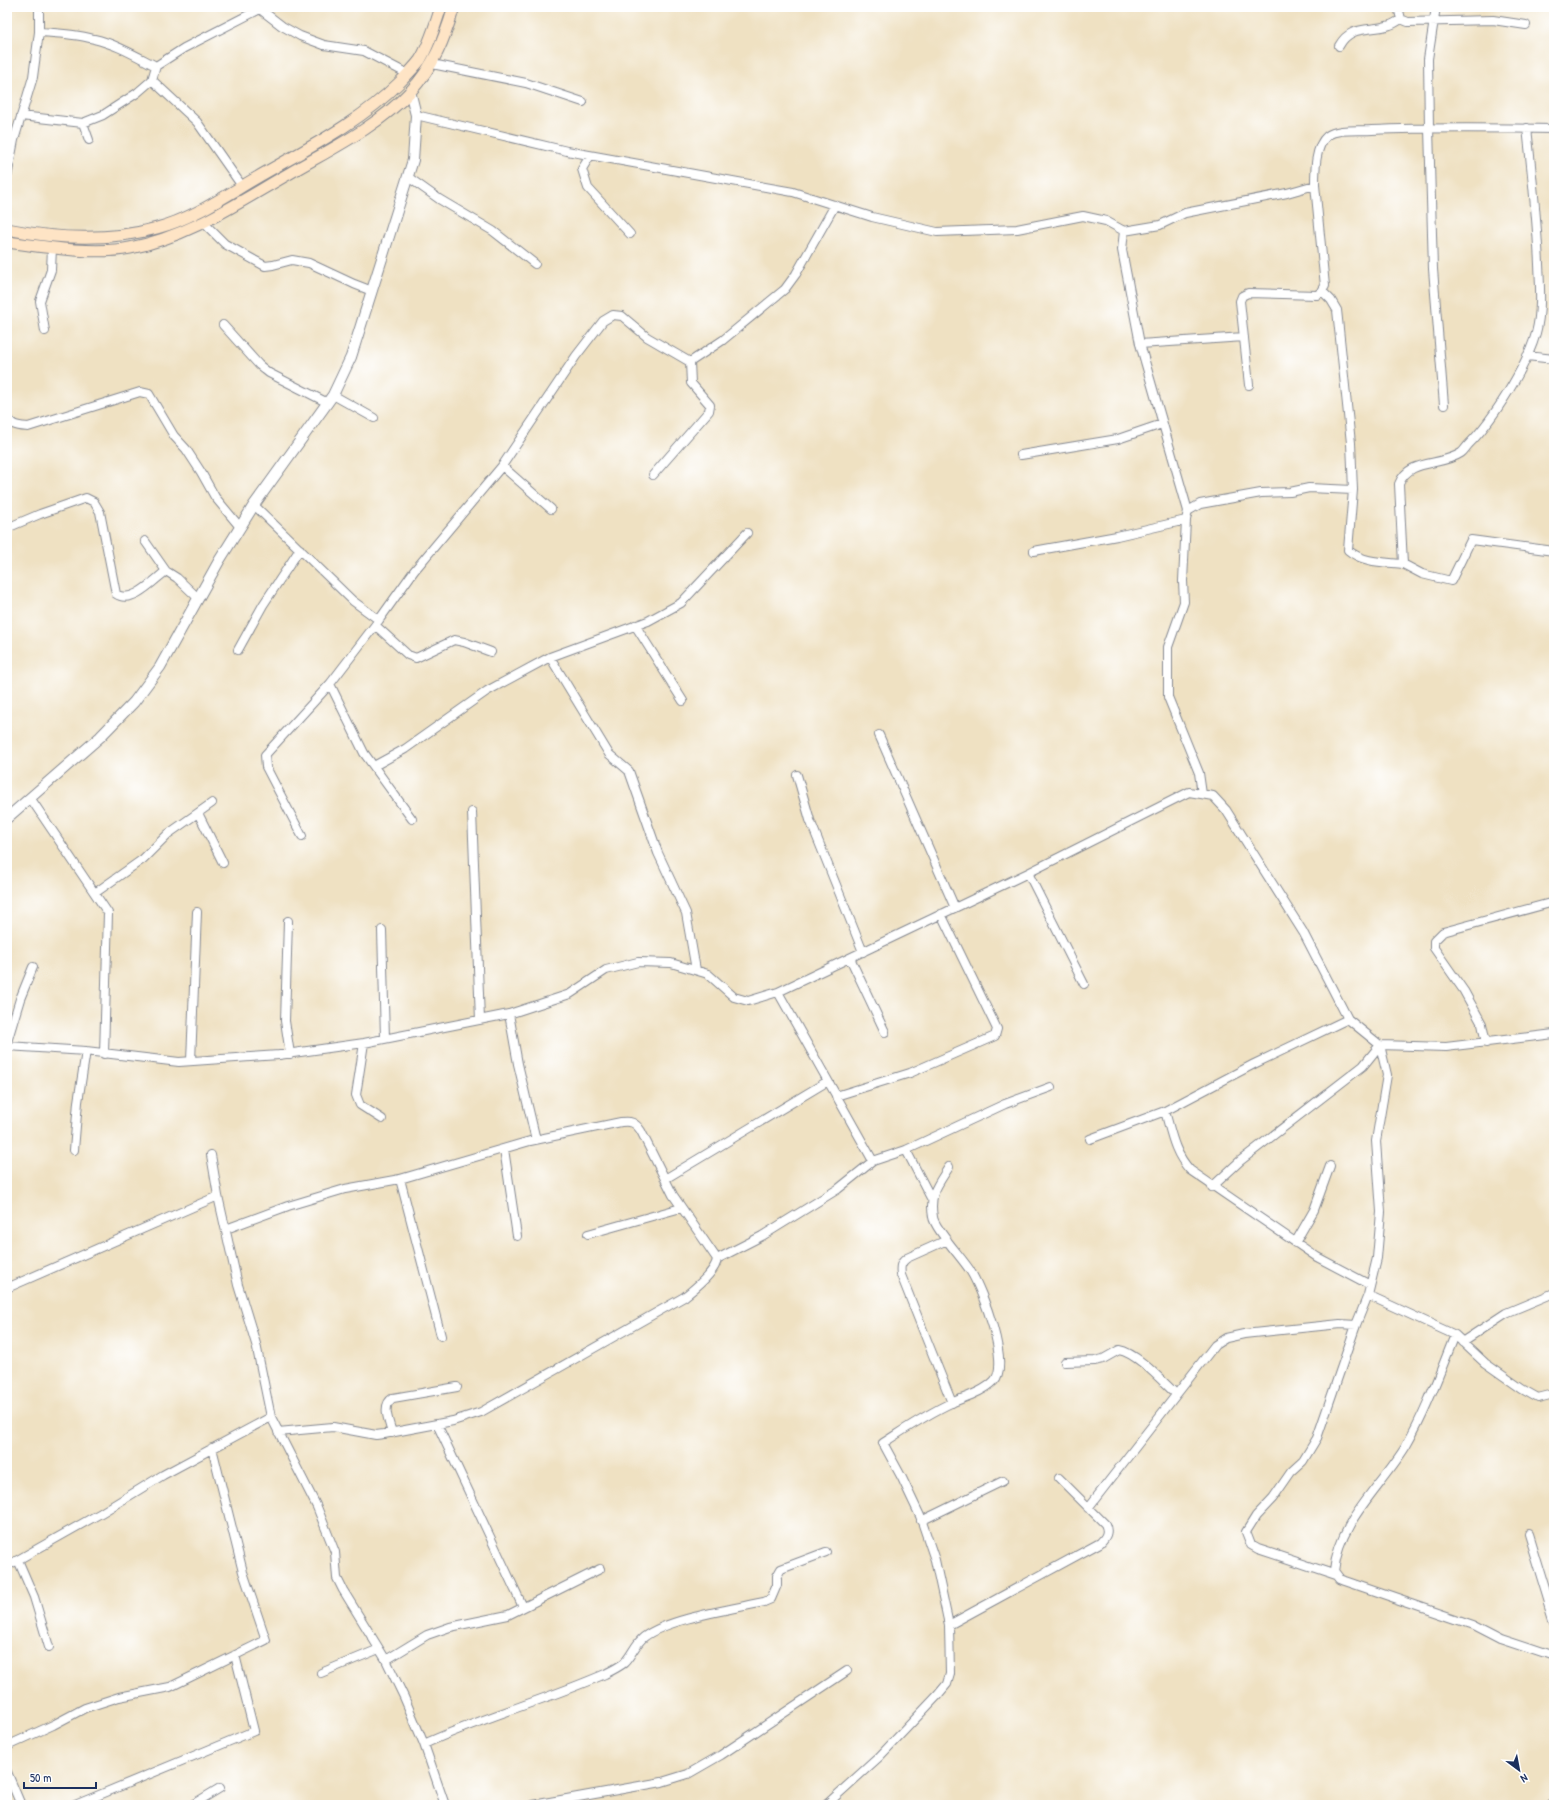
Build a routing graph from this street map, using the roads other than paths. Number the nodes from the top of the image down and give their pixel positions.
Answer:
1 (39, 7) edge
2 (441, 7) edge
3 (454, 7) edge
4 (1398, 7) edge
5 (1436, 7) edge
6 (1401, 19) junction
7 (1433, 22) junction
8 (1526, 25) dead end
9 (39, 32) junction
10 (1339, 46) dead end
11 (432, 64) junction
12 (156, 66) junction
13 (408, 74) junction
14 (152, 80) junction
15 (410, 92) junction
16 (583, 102) dead end
17 (416, 115) junction
18 (21, 116) junction
19 (83, 123) junction
20 (1429, 128) junction
21 (1527, 128) junction
22 (1554, 129) edge
23 (10, 139) edge
24 (89, 140) dead end
25 (590, 156) junction
26 (7, 177) edge
27 (408, 177) junction
28 (1315, 185) junction
29 (242, 186) junction
30 (835, 205) junction
31 (204, 223) junction
32 (7, 229) edge
33 (1124, 231) junction
34 (630, 234) dead end
35 (7, 242) edge
36 (52, 248) junction
37 (535, 264) dead end
38 (372, 291) junction
39 (1322, 291) junction
40 (223, 325) dead end
41 (45, 331) dead end
42 (1244, 337) junction
43 (1140, 344) junction
44 (1527, 356) junction
45 (1554, 360) edge
46 (690, 362) junction
47 (1249, 385) dead end
48 (331, 399) junction
49 (1444, 405) dead end
50 (7, 416) edge
51 (374, 418) dead end
52 (1162, 424) junction
53 (1021, 455) dead end
54 (502, 466) junction
55 (653, 475) dead end
56 (1353, 490) junction
57 (254, 505) junction
58 (551, 509) dead end
59 (1188, 511) junction
60 (1186, 520) junction
61 (240, 527) junction
62 (7, 528) edge
63 (747, 533) dead end
64 (145, 541) dead end
65 (300, 549) junction
66 (1034, 551) dead end
67 (1554, 551) edge
68 (1403, 564) junction
69 (166, 571) junction
70 (198, 598) junction
71 (377, 623) junction
72 (636, 625) junction
73 (238, 650) dead end
74 (491, 652) dead end
75 (550, 657) junction
76 (330, 684) junction
77 (683, 701) dead end
78 (879, 735) dead end
79 (374, 766) junction
80 (797, 775) dead end
81 (1202, 794) junction
82 (31, 799) junction
83 (212, 803) dead end
84 (472, 812) dead end
85 (198, 813) junction
86 (7, 818) edge
87 (412, 819) dead end
88 (302, 836) dead end
89 (223, 863) dead end
90 (1028, 873) junction
91 (95, 893) junction
92 (1554, 902) edge
93 (955, 908) junction
94 (197, 912) dead end
95 (941, 914) junction
96 (288, 921) dead end
97 (382, 930) dead end
98 (863, 952) junction
99 (850, 958) junction
100 (33, 967) dead end
101 (696, 970) junction
102 (1084, 984) dead end
103 (778, 992) junction
104 (509, 1014) junction
105 (1348, 1019) junction
106 (480, 1020) junction
107 (886, 1032) dead end
108 (1554, 1034) edge
109 (385, 1038) junction
110 (7, 1042) edge
111 (364, 1043) junction
112 (1486, 1043) junction
113 (1380, 1045) junction
114 (7, 1046) edge
115 (86, 1051) junction
116 (104, 1054) junction
117 (290, 1054) junction
118 (191, 1062) junction
119 (828, 1081) junction
120 (1051, 1087) dead end
121 (836, 1096) junction
122 (1165, 1111) junction
123 (382, 1119) dead end
124 (536, 1140) junction
125 (1090, 1140) dead end
126 (504, 1149) junction
127 (74, 1150) dead end
128 (906, 1150) junction
129 (211, 1155) dead end
130 (873, 1161) junction
131 (1330, 1166) dead end
132 (949, 1167) dead end
133 (400, 1179) junction
134 (665, 1179) junction
135 (1212, 1187) junction
136 (218, 1196) junction
137 (931, 1198) junction
138 (681, 1208) junction
139 (226, 1229) junction
140 (588, 1234) dead end
141 (517, 1236) dead end
142 (947, 1240) junction
143 (1295, 1243) junction
144 (717, 1259) junction
145 (1370, 1285) junction
146 (7, 1288) edge
147 (1554, 1293) edge
148 (1368, 1295) junction
149 (1356, 1325) junction
150 (1456, 1335) junction
151 (441, 1336) dead end
152 (1462, 1342) junction
153 (1065, 1362) dead end
154 (457, 1387) dead end
155 (1176, 1394) junction
156 (1554, 1394) edge
157 (952, 1403) junction
158 (271, 1417) junction
159 (437, 1424) junction
160 (278, 1432) junction
161 (392, 1433) junction
162 (212, 1448) junction
163 (1059, 1478) dead end
164 (1003, 1481) dead end
165 (1088, 1508) junction
166 (921, 1522) junction
167 (1528, 1534) dead end
168 (826, 1552) dead end
169 (18, 1560) junction
170 (7, 1566) edge
171 (600, 1569) dead end
172 (1336, 1575) junction
173 (523, 1607) junction
174 (1554, 1619) edge
175 (949, 1626) junction
176 (49, 1647) dead end
177 (379, 1649) junction
178 (235, 1655) junction
179 (1554, 1657) edge
180 (386, 1660) junction
181 (847, 1671) dead end
182 (321, 1673) dead end
183 (424, 1744) junction
184 (7, 1746) edge
185 (7, 1772) edge
186 (220, 1788) dead end
187 (21, 1805) edge
188 (74, 1805) edge
189 (192, 1805) edge
190 (445, 1805) edge
191 (533, 1805) edge
192 (826, 1805) edge

1 - 9 street
2 - 13 main road
3 - 11 main road
4 - 6 street
5 - 7 street
6 - 7 street
6 - 10 street
7 - 8 street
7 - 20 street
9 - 12 street
9 - 18 street
11 - 15 main road
11 - 16 street
12 - 13 street
12 - 14 street
13 - 29 main road
14 - 19 street
14 - 29 street
15 - 17 street
15 - 31 main road
17 - 25 street
17 - 27 street
18 - 19 street
18 - 23 street
19 - 24 street
20 - 21 street
20 - 28 street
20 - 49 street
21 - 22 street
21 - 44 street
23 - 26 street
25 - 30 street
25 - 34 street
27 - 37 street
27 - 38 street
28 - 33 street
28 - 39 street
29 - 32 main road
30 - 33 street
30 - 46 street
31 - 36 main road
31 - 38 street
33 - 43 street
35 - 36 main road
36 - 41 street
38 - 48 street
39 - 42 street
39 - 56 street
40 - 48 street
42 - 43 street
42 - 47 street
43 - 52 street
44 - 45 street
44 - 68 street
46 - 54 street
46 - 55 street
48 - 51 street
48 - 57 street
50 - 61 street
52 - 53 street
52 - 59 street
54 - 58 street
54 - 71 street
56 - 59 street
56 - 68 street
57 - 61 street
57 - 65 street
59 - 60 street
60 - 66 street
60 - 81 street
61 - 70 street
62 - 69 street
63 - 72 street
64 - 69 street
65 - 71 street
65 - 73 street
67 - 68 street
69 - 70 street
70 - 82 street
71 - 74 street
71 - 76 street
72 - 75 street
72 - 77 street
75 - 79 street
75 - 101 street
76 - 79 street
76 - 88 street
78 - 93 street
79 - 87 street
80 - 98 street
81 - 90 street
81 - 105 street
82 - 86 street
82 - 91 street
83 - 85 street
84 - 106 street
85 - 89 street
85 - 91 street
90 - 93 street
90 - 102 street
91 - 116 street
92 - 112 street
93 - 95 street
94 - 118 street
95 - 98 street
95 - 121 street
96 - 117 street
97 - 109 street
98 - 99 street
99 - 103 street
99 - 107 street
100 - 110 street
101 - 103 street
101 - 104 street
103 - 119 street
104 - 106 street
104 - 124 street
105 - 113 street
105 - 122 street
106 - 109 street
108 - 112 street
109 - 111 street
111 - 117 street
111 - 123 street
112 - 113 street
113 - 135 street
113 - 145 street
114 - 115 street
115 - 116 street
115 - 127 street
116 - 118 street
117 - 118 street
119 - 121 street
119 - 134 street
120 - 128 street
121 - 130 street
122 - 125 street
122 - 135 street
124 - 126 street
124 - 134 street
126 - 133 street
126 - 141 street
128 - 130 street
128 - 137 street
129 - 136 street
130 - 144 street
131 - 143 street
132 - 137 street
133 - 139 street
133 - 151 street
134 - 138 street
135 - 143 street
136 - 139 street
136 - 146 street
137 - 142 street
138 - 140 street
138 - 144 street
139 - 158 street
142 - 157 street
142 - 157 street
143 - 145 street
144 - 159 street
145 - 148 street
147 - 152 street
148 - 149 street
148 - 150 street
149 - 155 street
149 - 172 street
150 - 152 street
150 - 172 street
152 - 156 street
153 - 155 street
154 - 161 street
155 - 165 street
157 - 166 street
158 - 160 street
158 - 162 street
159 - 161 street
159 - 173 street
160 - 161 street
160 - 177 street
162 - 169 street
162 - 178 street
163 - 165 street
164 - 166 street
165 - 175 street
166 - 175 street
167 - 174 street
168 - 183 street
169 - 170 street
169 - 176 street
171 - 173 street
172 - 179 street
173 - 180 street
175 - 192 street
177 - 180 street
177 - 182 street
178 - 184 street
178 - 188 street
180 - 183 street
181 - 191 street
183 - 190 street
185 - 187 street
186 - 189 street

